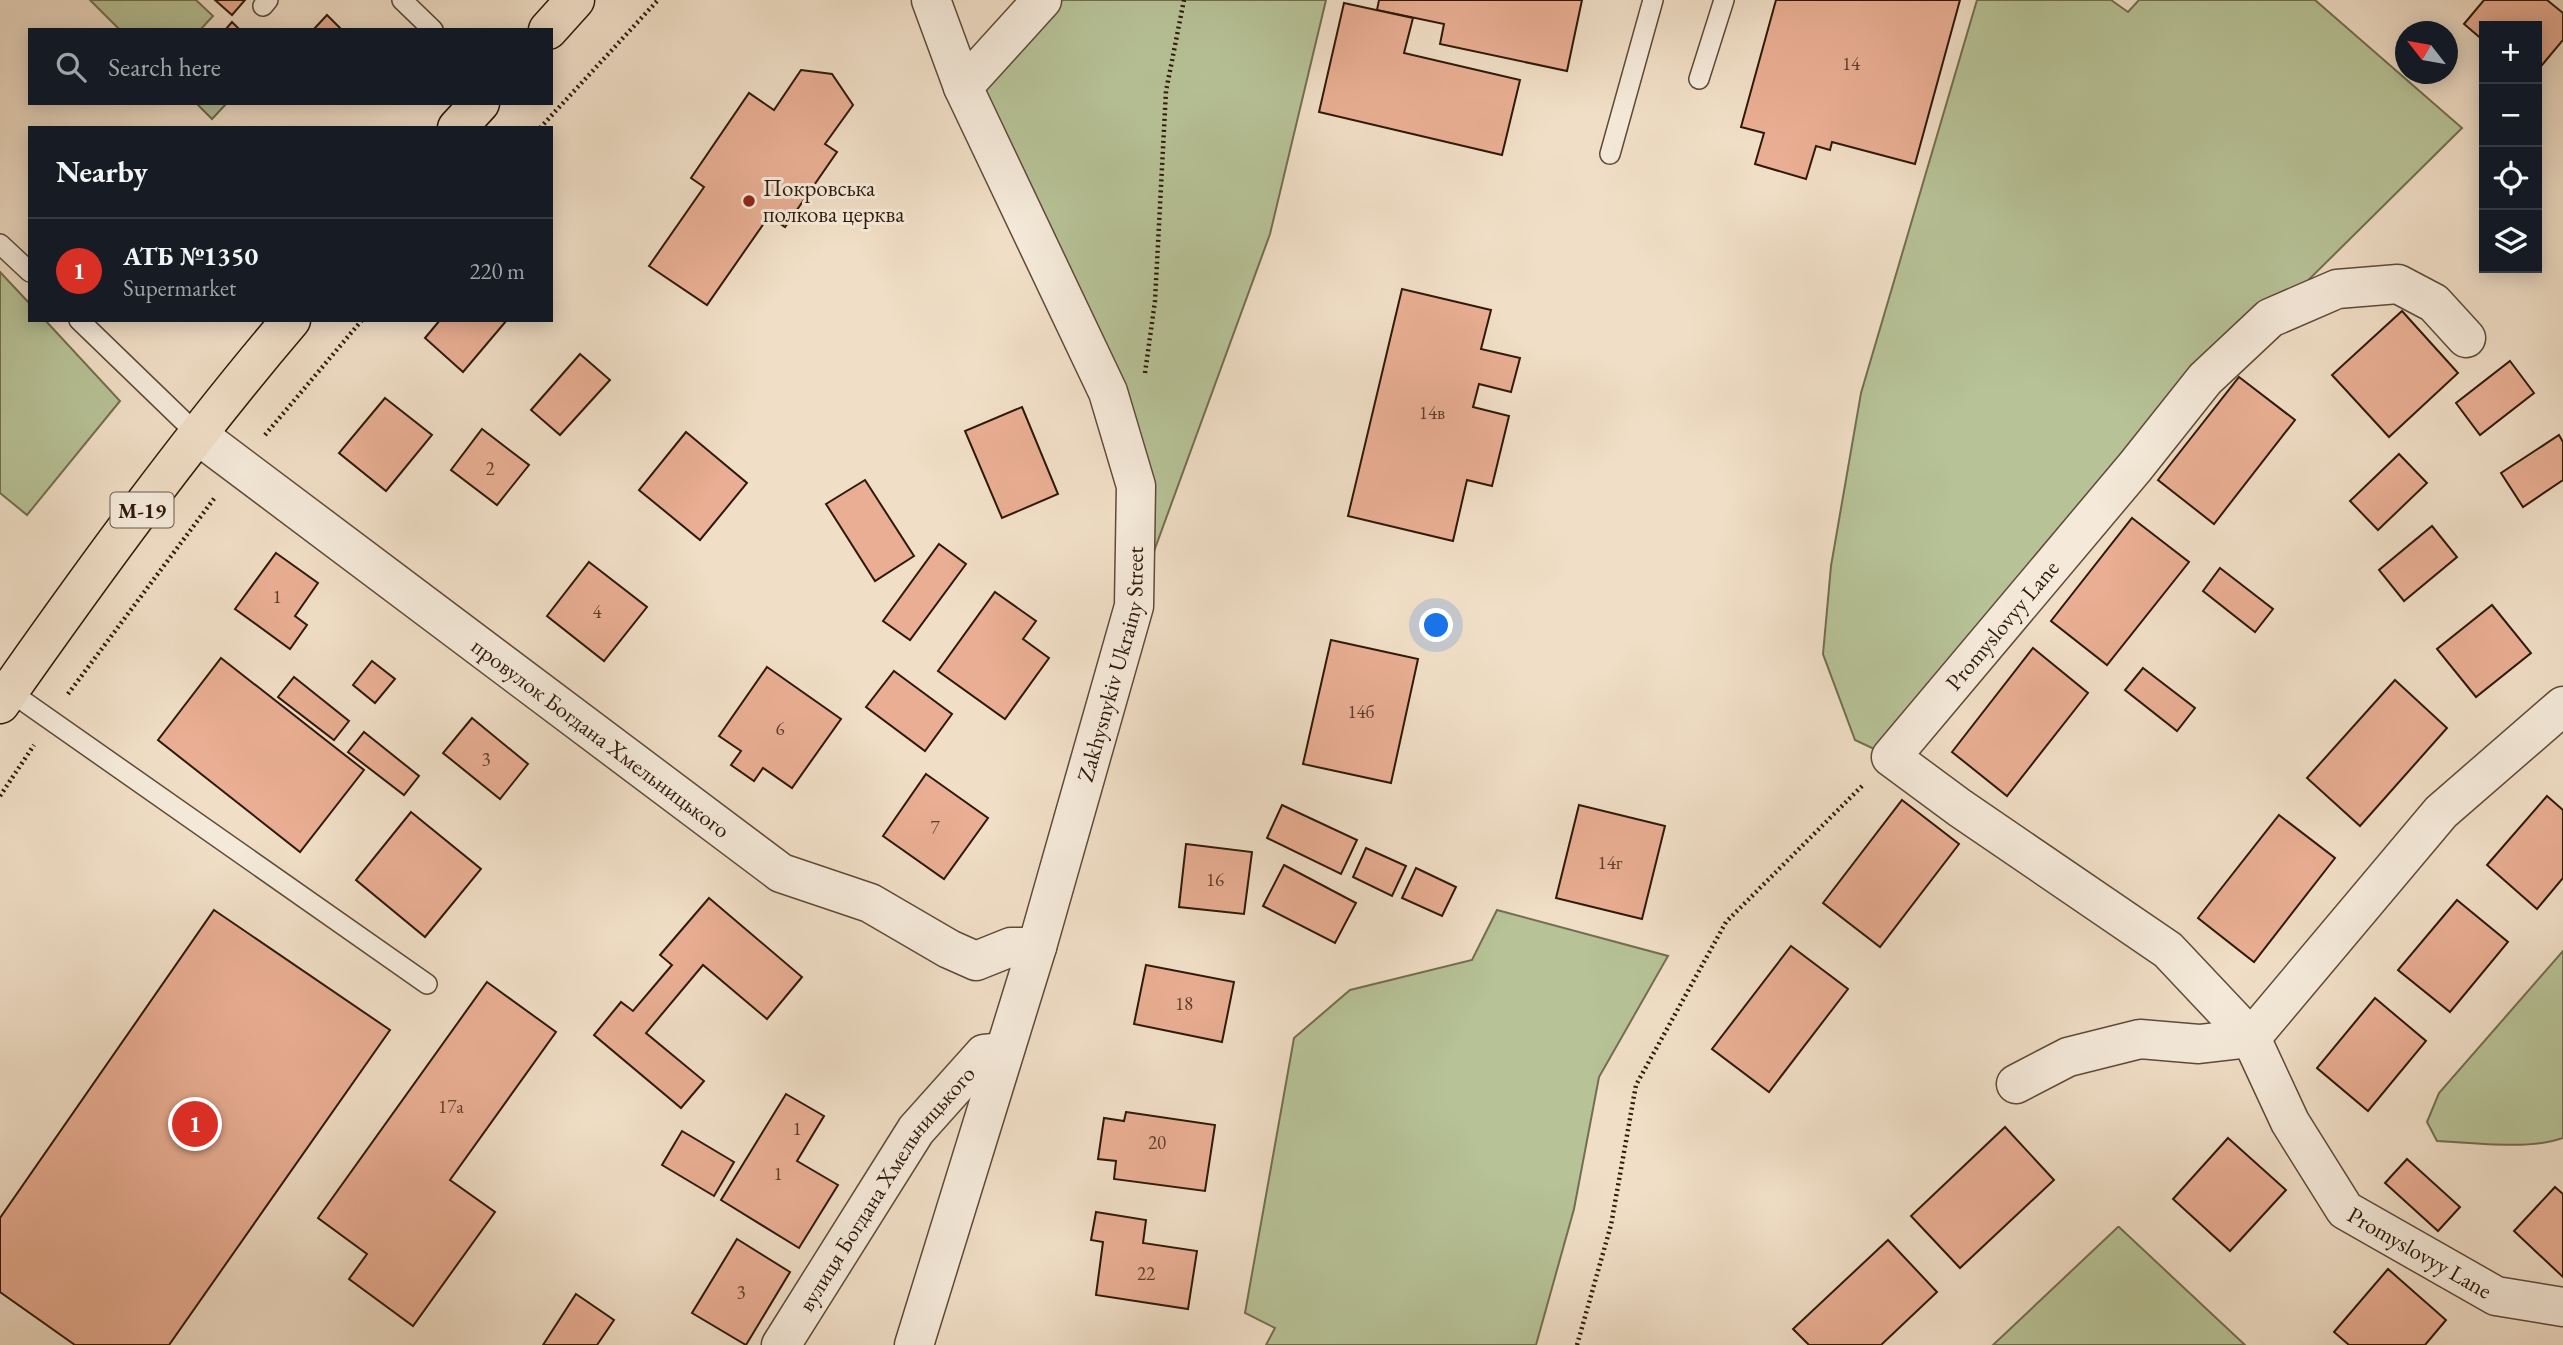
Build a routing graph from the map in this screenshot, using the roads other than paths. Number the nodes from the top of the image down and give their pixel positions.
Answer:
1 (402, 0) edge
2 (575, 0) edge
3 (931, 0) edge
4 (1042, 0) edge
5 (1653, 0) edge
6 (1724, 0) edge
7 (431, 28) edge
8 (550, 28) edge
9 (1699, 79) dead end
10 (963, 87) junction
11 (478, 105) edge
12 (459, 126) edge
13 (1610, 154) dead end
14 (0, 244) edge
15 (28, 270) edge
16 (81, 322) edge
17 (289, 322) edge
18 (2466, 338) dead end
19 (198, 435) junction
20 (5, 697) edge
21 (2563, 706) edge
22 (1037, 947) junction
23 (427, 984) dead end
24 (2251, 1038) junction
25 (1004, 1052) junction
26 (2016, 1084) dead end
27 (2563, 1307) edge
28 (920, 1341) edge
29 (781, 1345) edge

1 - 7 lane
2 - 8 highway
3 - 10 street, Zakhysnykiv Ukrainy Street
4 - 10 street
5 - 13 lane
6 - 9 lane
10 - 22 street, Zakhysnykiv Ukrainy Street
11 - 12 highway
14 - 15 lane
16 - 19 lane
17 - 19 highway, М-19
18 - 24 street, Promyslovyy Lane
19 - 20 highway, М-19
19 - 22 street, провулок Богдана Хмельницького
20 - 23 lane
21 - 24 street
22 - 25 street, Zakhysnykiv Ukrainy Street
24 - 26 street
24 - 27 street, Promyslovyy Lane
25 - 28 street, Zakhysnykiv Ukrainy Street
25 - 29 street, вулиця Богдана Хмельницького

